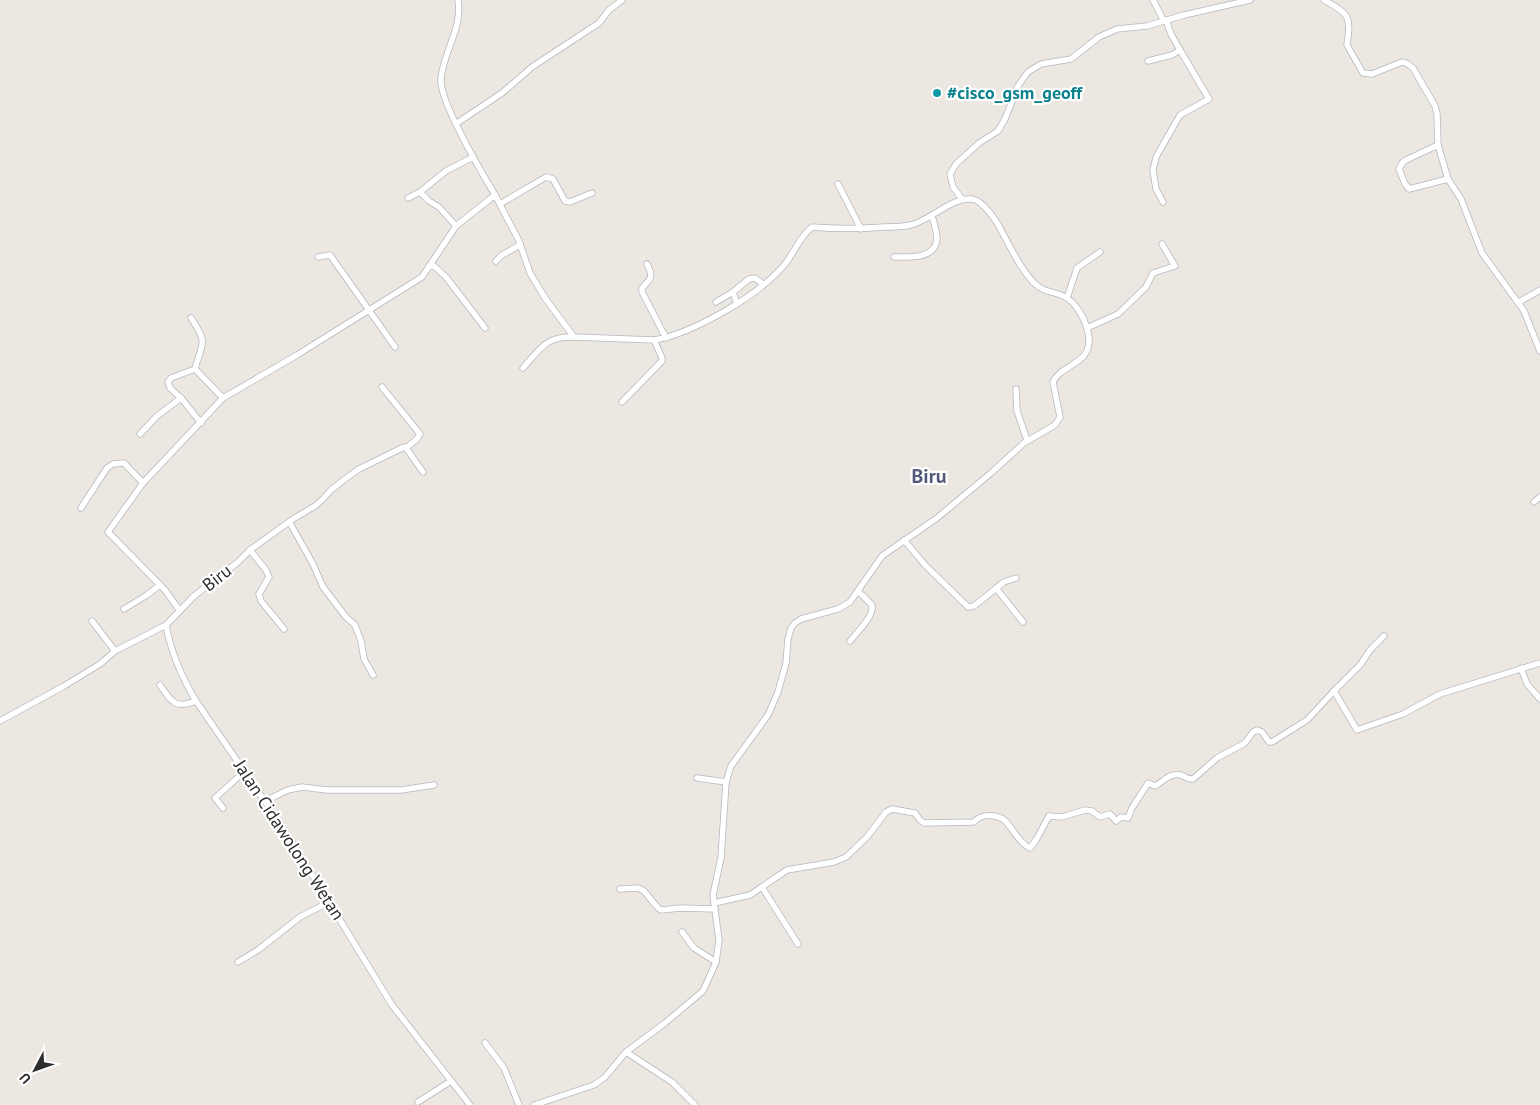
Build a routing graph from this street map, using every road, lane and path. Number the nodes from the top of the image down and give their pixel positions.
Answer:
1 (458, 0) edge
2 (622, 0) edge
3 (1153, 0) edge
4 (1250, 0) edge
5 (1324, 0) edge
6 (1165, 20) junction
7 (1180, 50) junction
8 (1148, 61) dead end
9 (457, 123) junction
10 (1438, 145) junction
11 (473, 156) junction
12 (1448, 179) junction
13 (838, 184) dead end
14 (420, 192) junction
15 (592, 192) dead end
16 (495, 194) junction
17 (408, 198) dead end
18 (962, 199) junction
19 (1163, 202) dead end
20 (500, 204) junction
21 (932, 216) junction
22 (456, 226) junction
23 (861, 229) junction
24 (1162, 244) dead end
25 (520, 245) junction
26 (1100, 252) dead end
27 (318, 257) dead end
28 (894, 257) dead end
29 (496, 261) dead end
30 (648, 264) dead end
31 (429, 266) junction
32 (763, 284) junction
33 (1540, 290) edge
34 (733, 292) junction
35 (1067, 298) junction
36 (716, 302) dead end
37 (1519, 302) junction
38 (737, 304) junction
39 (369, 310) junction
40 (191, 318) dead end
41 (485, 328) dead end
42 (1087, 328) junction
43 (574, 337) junction
44 (666, 338) junction
45 (654, 340) junction
46 (396, 347) dead end
47 (1540, 350) edge
48 (523, 368) dead end
49 (195, 369) junction
50 (382, 387) dead end
51 (1016, 389) dead end
52 (181, 398) junction
53 (224, 398) junction
54 (622, 402) dead end
55 (201, 423) junction
56 (140, 434) dead end
57 (1028, 440) junction
58 (406, 448) junction
59 (423, 472) dead end
60 (143, 483) junction
61 (1540, 497) edge
62 (1534, 502) dead end
63 (81, 508) dead end
64 (290, 523) junction
65 (904, 540) junction
66 (250, 550) junction
67 (1016, 578) dead end
68 (160, 585) junction
69 (996, 588) junction
70 (858, 591) junction
71 (124, 609) dead end
72 (180, 611) junction
73 (92, 621) dead end
74 (1022, 622) dead end
75 (166, 625) junction
76 (284, 629) dead end
77 (1384, 636) dead end
78 (850, 641) dead end
79 (115, 651) junction
80 (1540, 663) edge
81 (1521, 668) junction
82 (373, 675) dead end
83 (160, 686) dead end
84 (1334, 691) junction
85 (1540, 698) edge
86 (196, 701) junction
87 (0, 721) edge
88 (245, 771) junction
89 (697, 778) dead end
90 (726, 782) junction
91 (434, 785) dead end
92 (264, 800) junction
93 (223, 808) dead end
94 (762, 887) junction
95 (620, 889) dead end
96 (330, 902) junction
97 (714, 906) junction
98 (682, 932) dead end
99 (798, 944) dead end
100 (238, 962) dead end
101 (716, 962) junction
102 (485, 1043) dead end
103 (626, 1052) junction
104 (451, 1081) junction
105 (418, 1102) dead end
106 (470, 1105) edge
107 (519, 1105) edge
108 (534, 1105) edge
109 (695, 1105) edge

1 - 9 street
2 - 9 street
3 - 6 street
4 - 6 street
5 - 10 street
6 - 7 street
6 - 18 street
7 - 8 street
7 - 19 street
9 - 11 street
10 - 12 street
10 - 12 street
11 - 14 street
11 - 16 street
12 - 37 street
13 - 23 street
14 - 17 street
14 - 22 street
15 - 20 street
16 - 20 street
16 - 22 street
18 - 21 street
18 - 35 street
20 - 25 street
21 - 23 street
21 - 28 street
22 - 31 street
23 - 32 street
24 - 42 street
25 - 29 street
25 - 43 street
26 - 35 street
27 - 39 street
30 - 44 street
31 - 39 street
31 - 41 street
32 - 34 street
32 - 38 street
33 - 37 street
34 - 36 street
34 - 38 street
35 - 42 street
37 - 47 street
38 - 44 street
39 - 46 street
39 - 53 street
40 - 49 street
42 - 57 street
43 - 45 street
43 - 48 street
44 - 45 street
45 - 54 street
49 - 52 street
49 - 53 street
50 - 58 street
51 - 57 street
52 - 55 street
52 - 56 street
53 - 55 street
55 - 60 street
57 - 65 street
58 - 59 street
58 - 64 street, Biru
60 - 63 street
60 - 68 street
61 - 62 street
64 - 66 street, Biru
64 - 82 street
65 - 69 street
65 - 70 street
66 - 72 street, Biru
66 - 76 street
67 - 69 street
68 - 71 street
68 - 72 street
69 - 74 street
70 - 78 street
70 - 90 street
72 - 75 street, Biru
73 - 79 street
75 - 79 street, Biru
75 - 86 street, Jalan Cidawolong Wetan
77 - 84 street
79 - 87 street, Biru
80 - 81 street
81 - 84 street
81 - 85 street
83 - 86 street
84 - 94 street
86 - 88 street, Jalan Cidawolong Wetan
88 - 92 street, Jalan Cidawolong Wetan
88 - 93 street
89 - 90 street
90 - 97 street
91 - 92 street
92 - 96 street, Jalan Cidawolong Wetan
94 - 97 street
94 - 99 street
95 - 97 street
96 - 100 street
96 - 104 street, Jalan Cidawolong Wetan
97 - 101 street
98 - 101 street
101 - 103 street
102 - 107 street
103 - 108 street
103 - 109 street
104 - 105 street
104 - 106 street

